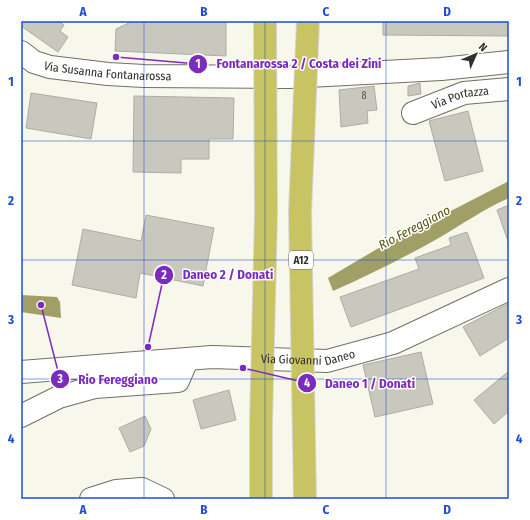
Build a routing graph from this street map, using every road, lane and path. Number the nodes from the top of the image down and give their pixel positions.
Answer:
1 (265, 21) edge
2 (308, 21) edge
3 (21, 52) edge
4 (509, 62) edge
5 (509, 89) edge
6 (413, 112) dead end
7 (509, 289) edge
8 (187, 360) junction
9 (21, 372) edge
10 (21, 416) edge
11 (91, 499) edge
12 (164, 499) edge
13 (261, 499) edge
14 (305, 499) edge

1 - 13 highway, bridge
2 - 14 highway, A12, bridge
3 - 4 street, Via Susanna Fontanarossa
5 - 6 street, Via Portazza
7 - 8 street, Via Giovanni Daneo
8 - 9 street, Via Giovanni Daneo
8 - 10 street
11 - 12 street

